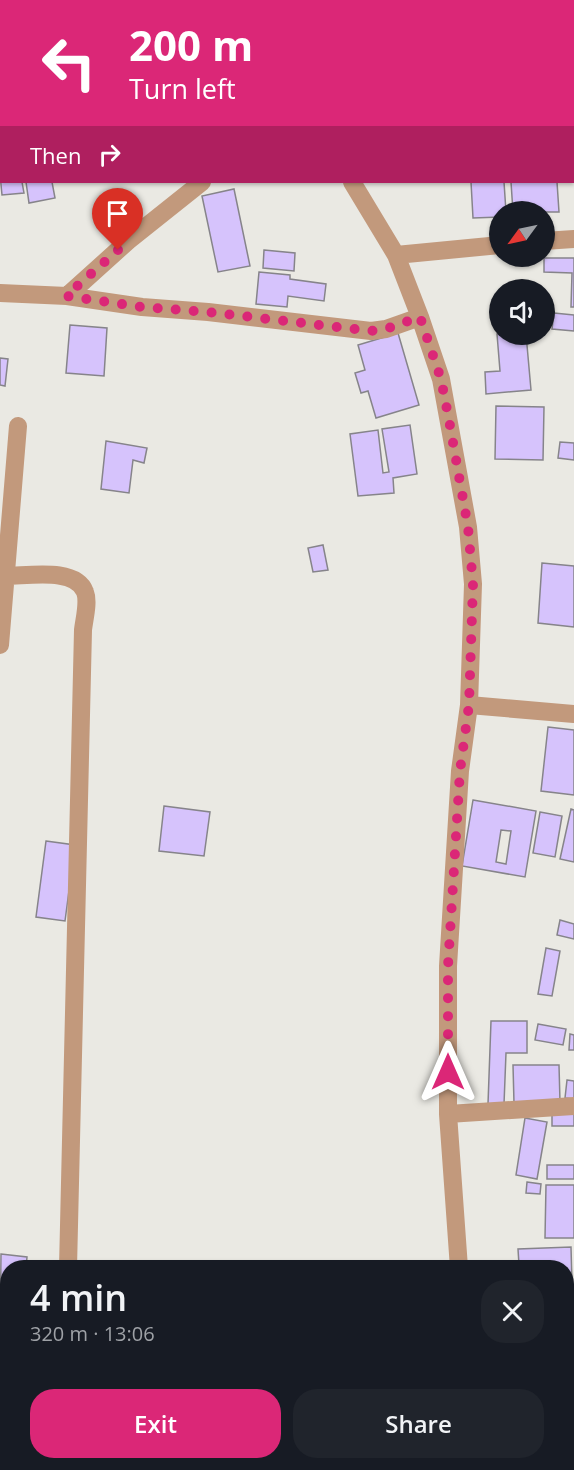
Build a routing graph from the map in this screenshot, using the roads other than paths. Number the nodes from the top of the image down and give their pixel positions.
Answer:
1 (201, 183) edge
2 (353, 183) edge
3 (574, 239) edge
4 (555, 240) edge
5 (489, 246) edge
6 (396, 255) junction
7 (0, 293) edge
8 (66, 296) junction
9 (420, 317) junction
10 (18, 426) dead end
11 (6, 576) junction
12 (0, 645) edge
13 (469, 705) junction
14 (574, 714) edge
15 (574, 1106) edge
16 (448, 1114) junction
17 (68, 1260) edge
18 (458, 1260) edge

1 - 8 street
2 - 6 street
3 - 4 street
5 - 6 street
6 - 9 street
7 - 8 street
8 - 9 street
9 - 13 street
10 - 11 street
11 - 12 street
11 - 17 street
13 - 14 street
13 - 16 street
15 - 16 street
16 - 18 street

